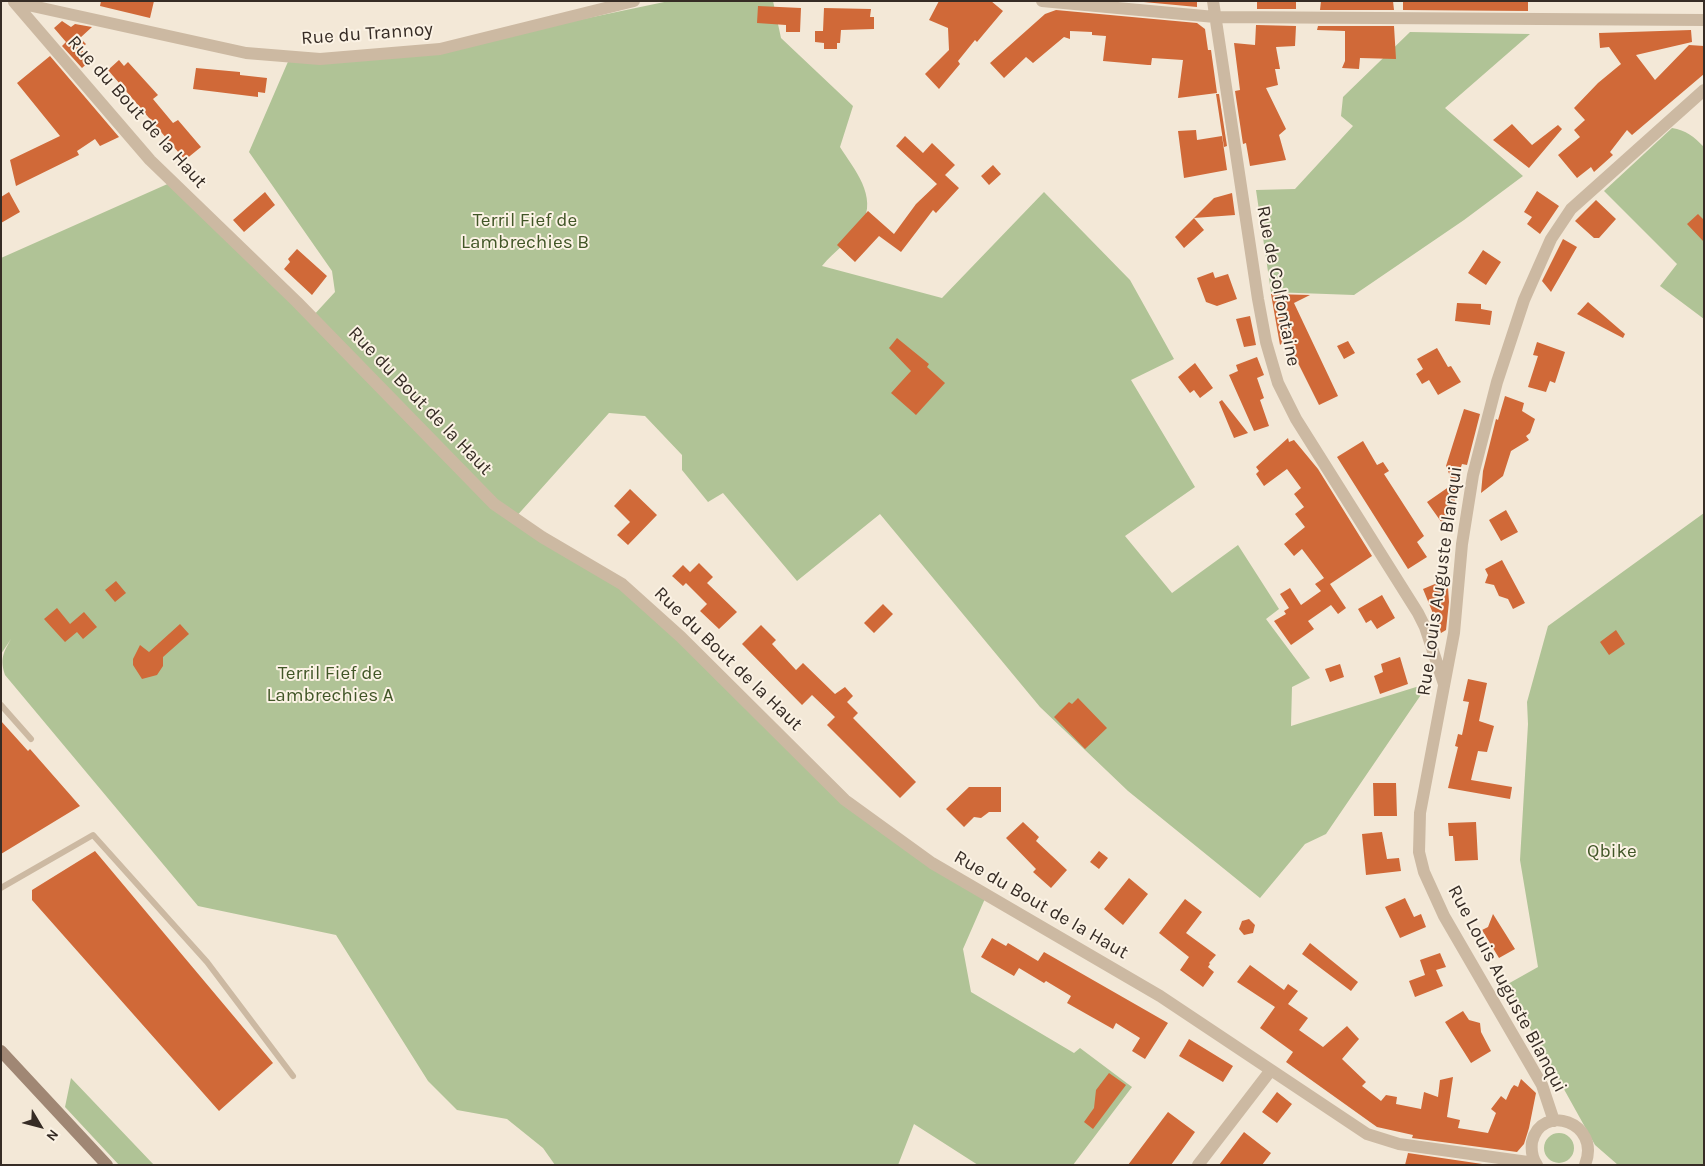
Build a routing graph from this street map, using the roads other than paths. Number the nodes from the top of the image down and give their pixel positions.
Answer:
1 (634, 1) edge
2 (1042, 1) edge
3 (1213, 1) edge
4 (14, 2) edge
5 (1214, 17) junction
6 (1704, 20) edge
7 (1704, 90) edge
8 (1444, 685) junction
9 (1, 705) edge
10 (31, 739) dead end
11 (1, 888) edge
12 (1, 1051) edge
13 (1271, 1070) junction
14 (293, 1076) dead end
15 (1554, 1121) junction
16 (1536, 1164) edge
17 (107, 1165) edge
18 (1198, 1165) edge
19 (1585, 1165) edge

1 - 4 street, Rue du Trannoy
2 - 5 street
3 - 5 street, Rue de Colfontaine
4 - 13 street, Rue du Bout de la Haut
5 - 6 street
5 - 8 street, Rue de Colfontaine
7 - 8 street, Rue Louis Auguste Blanqui
8 - 15 street, Rue Louis Auguste Blanqui
9 - 10 lane
11 - 14 lane
12 - 17 main road
13 - 16 street, Rue du Bout de la Haut
13 - 18 street
15 - 16 street
15 - 19 street

